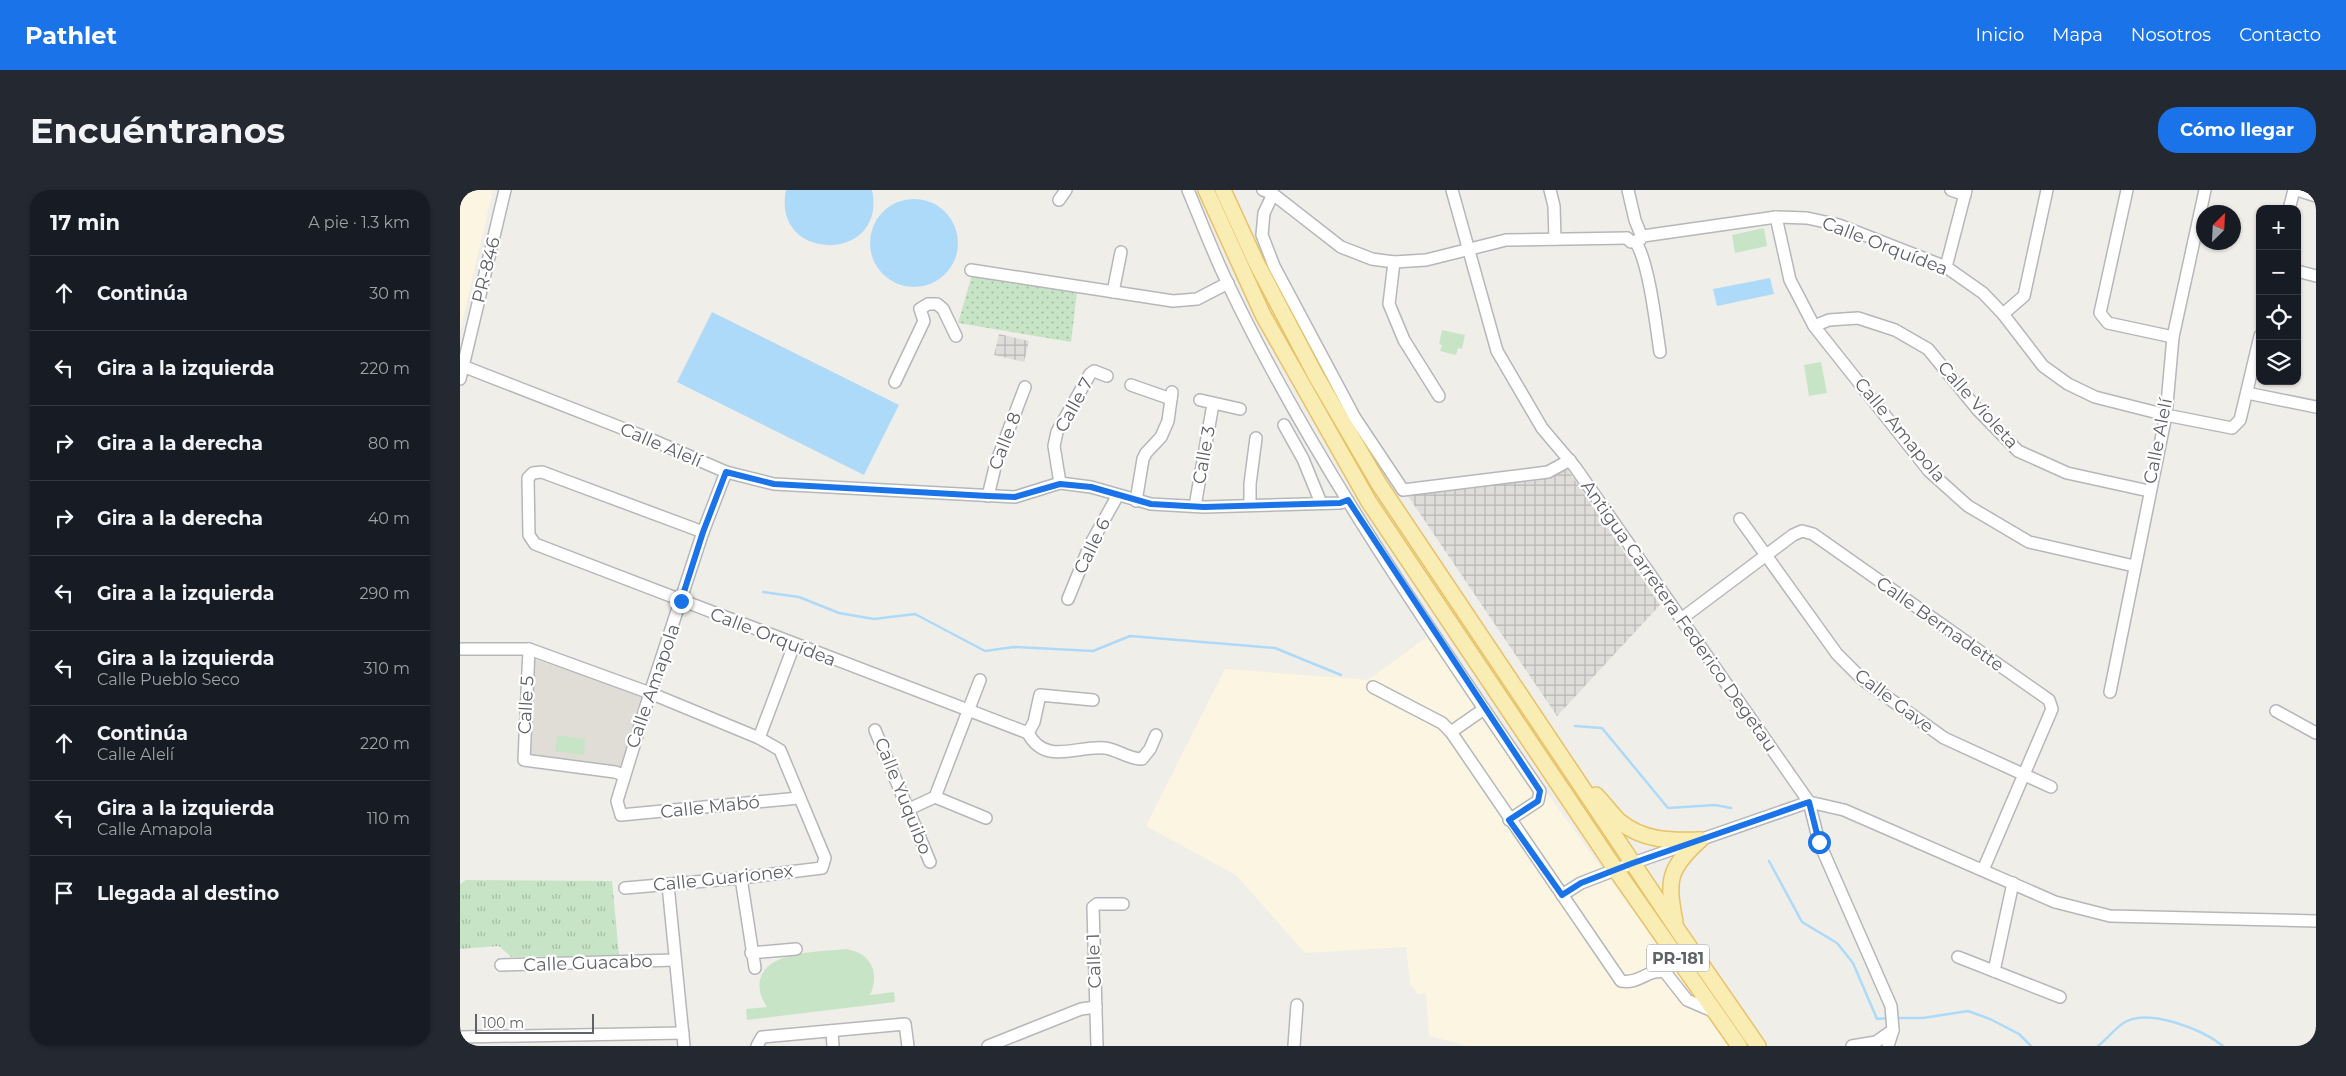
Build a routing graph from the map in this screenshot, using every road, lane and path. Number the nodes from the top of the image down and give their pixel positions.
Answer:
1 (506, 190) edge
2 (1066, 190) edge
3 (1188, 190) edge
4 (1206, 190) edge
5 (1223, 190) edge
6 (1452, 190) edge
7 (1550, 190) edge
8 (1628, 190) edge
9 (1951, 190) edge
10 (2047, 190) edge
11 (2127, 190) edge
12 (2205, 190) edge
13 (2295, 190) edge
14 (1268, 192) edge
15 (1966, 193) edge
16 (2316, 196) edge
17 (1058, 200) dead end
18 (2290, 205) edge
19 (1776, 218) junction
20 (1635, 238) junction
21 (1554, 239) junction
22 (1468, 248) junction
23 (1121, 252) dead end
24 (1394, 262) junction
25 (1946, 268) junction
26 (971, 270) dead end
27 (2301, 272) edge
28 (2316, 276) edge
29 (1228, 283) junction
30 (1113, 292) junction
31 (2003, 314) junction
32 (1814, 326) junction
33 (956, 336) dead end
34 (2173, 337) junction
35 (2259, 340) edge
36 (1660, 352) dead end
37 (461, 365) edge
38 (1107, 376) dead end
39 (460, 379) edge
40 (896, 382) dead end
41 (1131, 385) dead end
42 (1025, 388) dead end
43 (2247, 392) junction
44 (1439, 396) dead end
45 (1200, 400) dead end
46 (1213, 404) junction
47 (2316, 406) edge
48 (1240, 408) dead end
49 (2166, 415) junction
50 (1284, 425) dead end
51 (1256, 438) dead end
52 (1570, 460) junction
53 (726, 472) junction
54 (1060, 484) junction
55 (2149, 491) junction
56 (1118, 495) junction
57 (988, 496) junction
58 (1348, 500) junction
59 (1136, 501) junction
60 (1321, 503) junction
61 (1250, 505) junction
62 (1195, 506) junction
63 (1740, 519) dead end
64 (703, 532) junction
65 (1767, 555) junction
66 (2134, 566) junction
67 (1068, 599) dead end
68 (681, 601) junction
69 (1681, 619) junction
70 (794, 645) junction
71 (460, 649) edge
72 (529, 649) junction
73 (980, 680) dead end
74 (1372, 687) dead end
75 (2110, 692) dead end
76 (650, 693) junction
77 (1093, 700) dead end
78 (1484, 709) junction
79 (970, 711) junction
80 (2276, 711) dead end
81 (876, 730) dead end
82 (1451, 732) junction
83 (1028, 733) junction
84 (2316, 733) edge
85 (1156, 735) dead end
86 (759, 738) junction
87 (1570, 770) junction
88 (623, 775) junction
89 (2024, 775) junction
90 (2052, 787) dead end
91 (935, 797) junction
92 (799, 798) junction
93 (1809, 802) junction
94 (909, 809) junction
95 (621, 815) joint
96 (986, 818) dead end
97 (1509, 820) junction
98 (1700, 840) junction
99 (930, 862) dead end
100 (1633, 863) junction
101 (1616, 870) junction
102 (1983, 870) junction
103 (741, 878) junction
104 (2013, 883) junction
105 (668, 885) junction
106 (625, 888) dead end
107 (1562, 895) junction
108 (1123, 904) dead end
109 (2316, 921) edge
110 (1677, 929) junction
111 (796, 949) dead end
112 (751, 953) junction
113 (1958, 957) dead end
114 (675, 960) junction
115 (501, 965) dead end
116 (755, 968) dead end
117 (1994, 972) junction
118 (2060, 997) dead end
119 (1297, 1005) dead end
120 (1096, 1007) junction
121 (1717, 1013) junction
122 (1893, 1027) junction
123 (832, 1031) junction
124 (682, 1033) junction
125 (460, 1038) edge
126 (1754, 1040) edge
127 (1736, 1044) edge
128 (757, 1045) edge
129 (684, 1046) edge
130 (834, 1046) edge
131 (908, 1046) edge
132 (988, 1046) edge
133 (1097, 1046) edge
134 (1294, 1046) edge
135 (1766, 1046) edge
136 (1852, 1046) edge
137 (1888, 1046) edge

1 - 37 street, PR-846 / PR-846
2 - 17 street
3 - 29 street
4 - 101 main road, PR-181
5 - 87 main road, PR-181
6 - 22 street, Antigua Carretera Federico Degetau
7 - 21 street
8 - 20 street
9 - 15 street
10 - 31 street
11 - 34 street
12 - 34 street, Calle Alelí
13 - 16 street
13 - 18 street
14 - 24 street
14 - 52 street
15 - 25 street
19 - 20 street, Calle Orquídea
19 - 25 street, Calle Orquídea
19 - 32 street, Calle Amapola
20 - 21 street
20 - 36 street
21 - 22 street
22 - 24 street
22 - 52 street, Antigua Carretera Federico Degetau
23 - 30 street
24 - 44 street
25 - 31 street, Calle Orquídea
26 - 30 street
27 - 28 street
29 - 30 street
29 - 58 street
31 - 49 street, Calle Orquídea
32 - 55 street, Calle Violeta
32 - 66 street, Calle Amapola
33 - 40 street
34 - 49 street, Calle Alelí
35 - 43 street
37 - 39 street, PR-846 / PR-846
37 - 53 street, Calle Alelí
38 - 54 street, Calle 7
41 - 59 street
42 - 57 street, Calle 8
43 - 47 street
43 - 49 street, Calle Orquídea
45 - 46 street
46 - 48 street
46 - 62 street, Calle 3
49 - 55 street, Calle Alelí
50 - 60 street
51 - 61 street
52 - 69 street, Antigua Carretera Federico Degetau
53 - 57 street, Calle Alelí
53 - 64 street, Calle Amapola
54 - 56 street
54 - 57 street, Calle Alelí
55 - 66 street, Calle Alelí
56 - 59 street
56 - 67 street, Calle 6
58 - 60 street
58 - 78 street
59 - 62 street
60 - 61 street
61 - 62 street
63 - 65 street, Calle Gave
64 - 68 street, Calle Amapola
64 - 68 street, Calle Orquídea
65 - 69 street, Calle Bernadette
65 - 89 street, Calle Gave
65 - 89 street, Calle Bernadette
66 - 75 street, Calle Alelí
68 - 70 street, Calle Orquídea
68 - 76 street, Calle Amapola
69 - 93 street, Antigua Carretera Federico Degetau
70 - 79 street, Calle Orquídea
70 - 86 street
71 - 72 street
72 - 76 street
72 - 88 street, Calle 5
73 - 79 street
74 - 82 street
76 - 86 street
76 - 88 street, Calle Amapola
77 - 83 street
78 - 82 street
78 - 97 street
79 - 83 street, Calle Orquídea
79 - 91 street
80 - 84 street
81 - 94 street, Calle Yuquibo
82 - 97 street
83 - 85 street
86 - 92 street
87 - 98 main road
87 - 100 main road, PR-181
88 - 95 street, Calle Amapola
89 - 90 street, Calle Gave
89 - 102 street, Calle Bernadette
91 - 94 street
91 - 96 street
92 - 95 street, Calle Mabó
92 - 103 street, Calle Guarionex
93 - 98 street
93 - 102 street
93 - 122 street, Antigua Carretera Federico Degetau
94 - 99 street, Calle Yuquibo
97 - 107 street
98 - 100 street
98 - 110 main road
100 - 101 street
100 - 110 main road, PR-181
101 - 107 street
101 - 121 main road, PR-181
102 - 104 street
103 - 105 street, Calle Guarionex
103 - 112 street
104 - 109 street
104 - 117 street
105 - 106 street, Calle Guarionex
105 - 114 street
107 - 121 street
108 - 120 street, Calle 1
110 - 126 main road, PR-181
111 - 112 street
112 - 116 street
113 - 117 street
114 - 115 street, Calle Guacabo
114 - 124 street
117 - 118 street
119 - 134 street
120 - 132 street
120 - 133 street, Calle 1
121 - 127 main road, PR-181
122 - 136 street
122 - 137 street, Antigua Carretera Federico Degetau
123 - 128 street
123 - 130 street
123 - 131 street
124 - 125 street
124 - 129 street
126 - 135 main road

